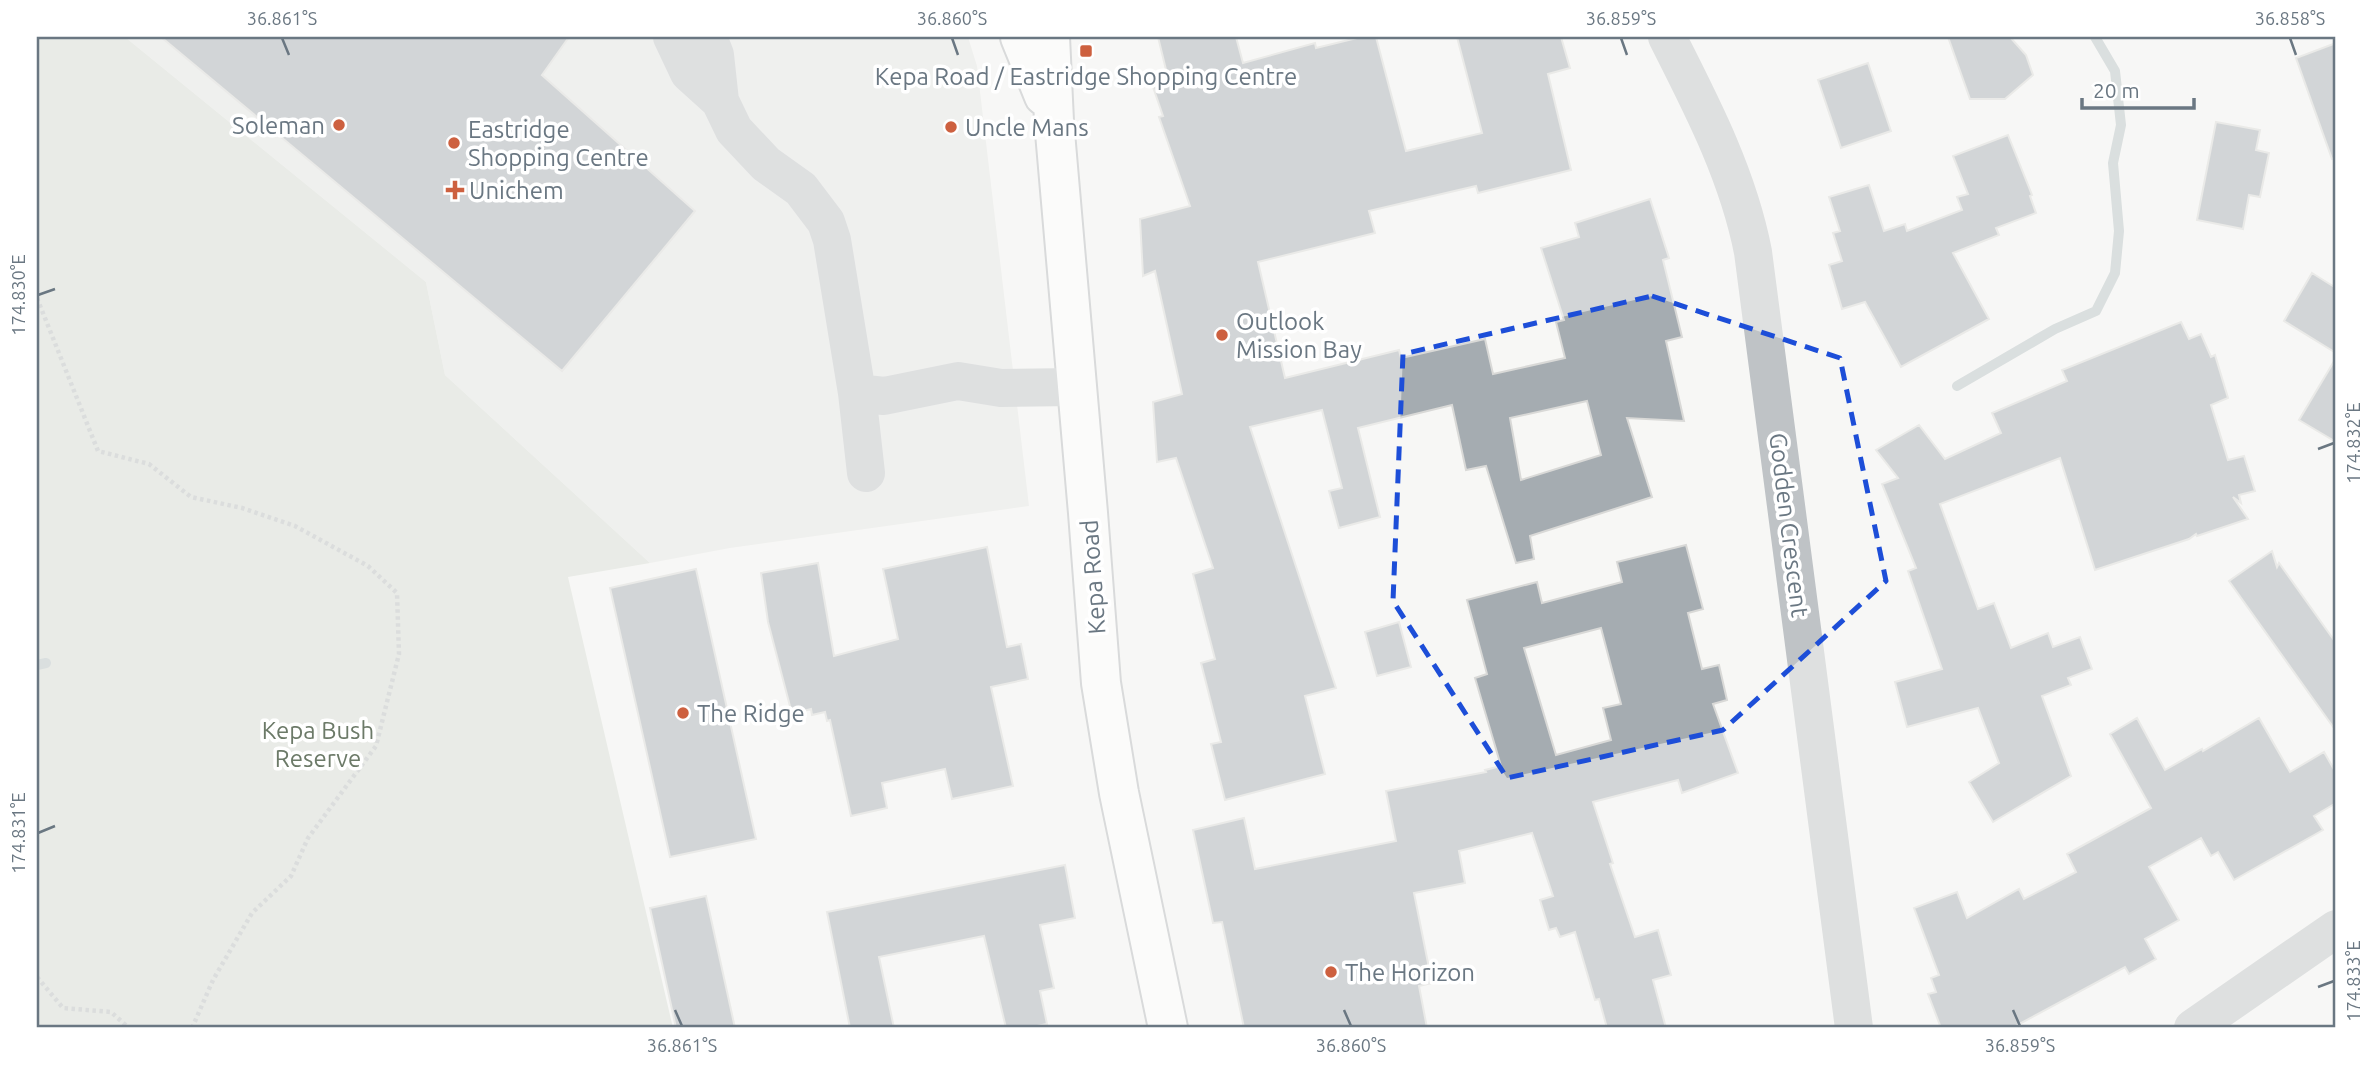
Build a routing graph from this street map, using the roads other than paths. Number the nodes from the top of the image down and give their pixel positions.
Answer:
1 (672, 37) edge
2 (708, 37) edge
3 (1020, 37) edge
4 (1051, 37) edge
5 (1667, 37) edge
6 (720, 102) junction
7 (1054, 121) junction
8 (1076, 387) junction
9 (857, 393) junction
10 (866, 473) dead end
11 (2336, 929) edge
12 (1168, 1028) edge
13 (1854, 1028) edge
14 (2193, 1028) edge

1 - 6 street
2 - 6 street
3 - 7 main road, Kepa Road
4 - 7 main road, Kepa Road
5 - 13 street, Godden Crescent
6 - 9 street
7 - 8 main road, Kepa Road
8 - 9 street
8 - 12 main road, Kepa Road
9 - 10 street
11 - 14 street

